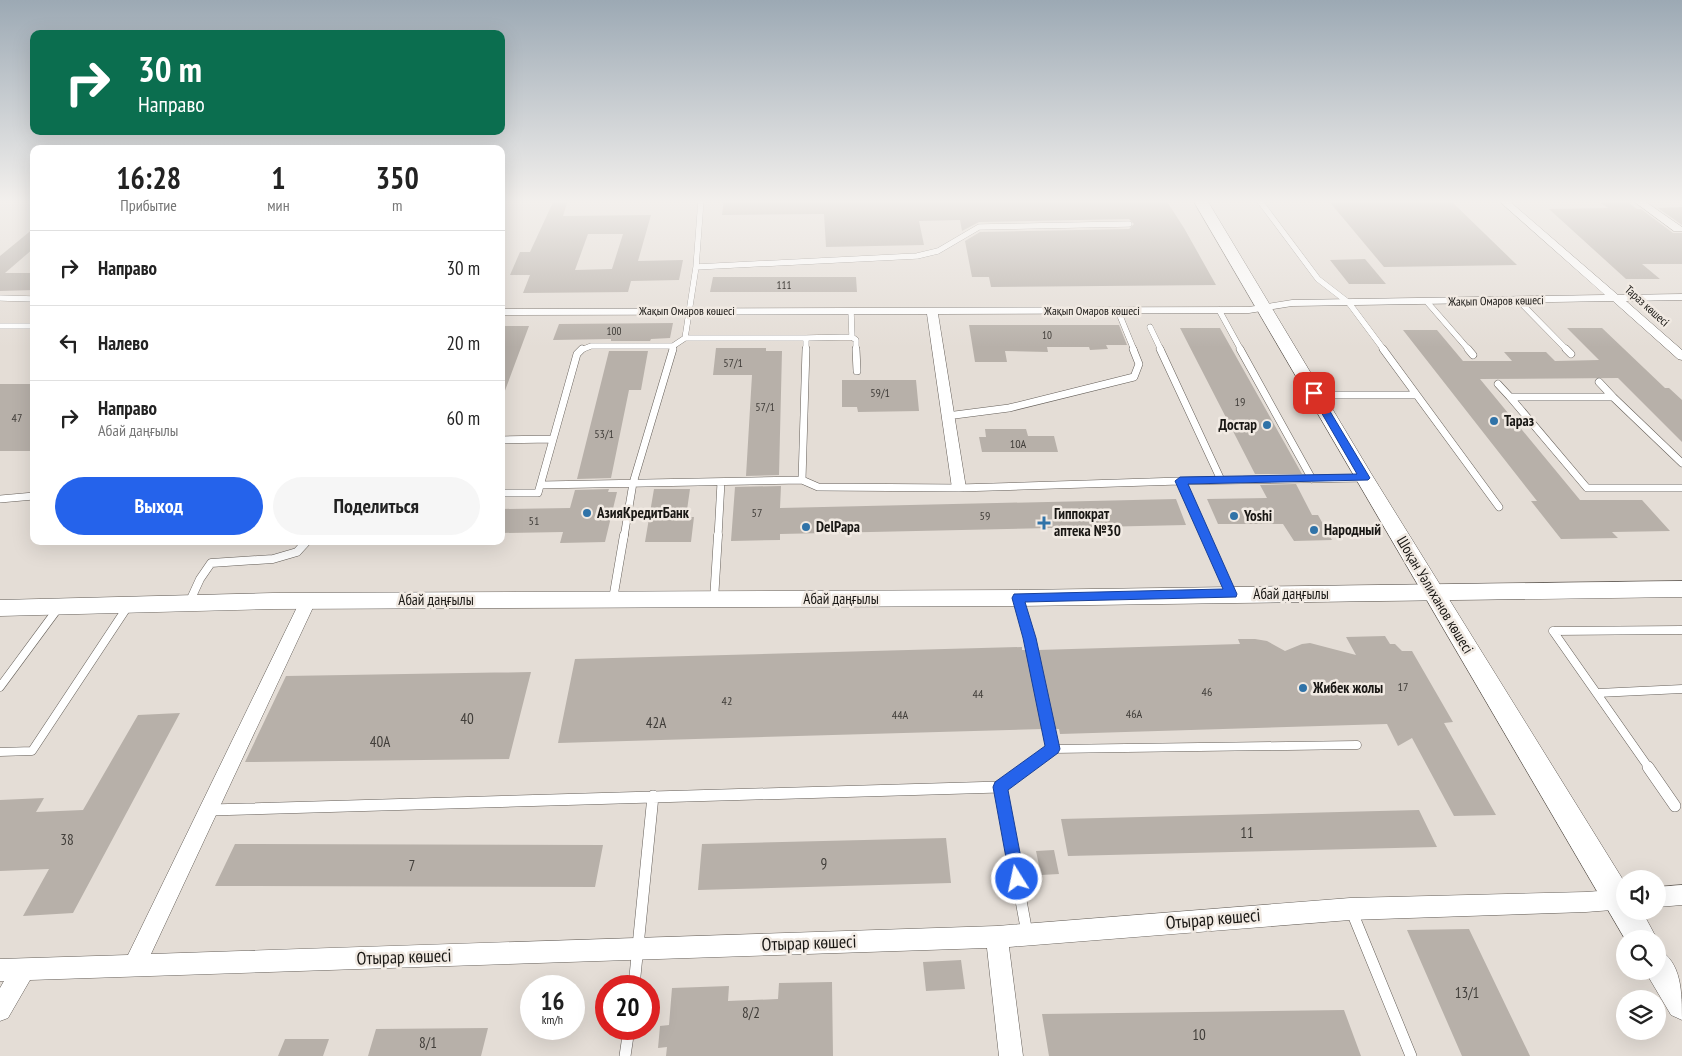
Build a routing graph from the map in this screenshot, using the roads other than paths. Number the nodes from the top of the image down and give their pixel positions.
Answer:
1 (697, 249) edge
2 (939, 249) edge
3 (1229, 249) edge
4 (1296, 249) edge
5 (1561, 249) edge
6 (696, 267) junction
7 (0, 298) edge
8 (1618, 298) junction
9 (1682, 298) edge
10 (30, 299) edge
11 (1518, 300) junction
12 (1349, 303) junction
13 (1428, 303) junction
14 (1264, 308) junction
15 (689, 310) junction
16 (1219, 310) junction
17 (851, 311) junction
18 (1118, 311) junction
19 (505, 312) edge
20 (932, 312) junction
21 (0, 326) edge
22 (30, 326) edge
23 (1150, 327) dead end
24 (852, 337) junction
25 (685, 338) junction
26 (806, 338) junction
27 (673, 346) junction
28 (1571, 354) dead end
29 (1473, 355) dead end
30 (1682, 356) edge
31 (857, 371) dead end
32 (1599, 382) dead end
33 (1498, 384) dead end
34 (1332, 395) dead end
35 (1416, 395) junction
36 (1510, 397) junction
37 (1614, 397) junction
38 (946, 416) junction
39 (505, 440) edge
40 (552, 440) junction
41 (1682, 463) edge
42 (1364, 478) junction
43 (1312, 479) junction
44 (802, 480) junction
45 (1221, 480) junction
46 (1180, 481) junction
47 (721, 482) junction
48 (634, 483) junction
49 (541, 485) junction
50 (959, 488) junction
51 (1682, 488) edge
52 (505, 493) edge
53 (30, 496) edge
54 (0, 499) edge
55 (1499, 508) dead end
56 (303, 545) edge
57 (1682, 589) edge
58 (1434, 593) junction
59 (1231, 594) junction
60 (1018, 598) junction
61 (613, 599) junction
62 (714, 600) junction
63 (308, 601) junction
64 (189, 603) junction
65 (128, 606) junction
66 (58, 607) junction
67 (0, 608) edge
68 (1682, 630) edge
69 (0, 687) edge
70 (1682, 689) edge
71 (1598, 693) junction
72 (1357, 745) dead end
73 (1053, 749) junction
74 (0, 752) edge
75 (1000, 787) junction
76 (653, 796) junction
77 (1675, 806) dead end
78 (208, 810) junction
79 (1616, 891) edge
80 (1682, 894) edge
81 (1666, 896) edge
82 (1616, 899) edge
83 (1350, 908) junction
84 (1027, 934) junction
85 (997, 937) junction
86 (639, 949) junction
87 (134, 966) junction
88 (0, 970) edge
89 (23, 970) junction
90 (635, 975) edge
91 (1666, 978) edge
92 (1682, 1004) edge
93 (0, 1010) edge
94 (627, 1040) edge
95 (625, 1056) edge
96 (1011, 1056) edge
97 (1411, 1056) edge

1 - 6 lane
2 - 6 lane
3 - 14 main road, Шоқан Уәлиханов көшесі
4 - 12 lane
5 - 8 street, Тараз көшесі
6 - 15 lane
7 - 10 lane
8 - 9 street, Жақып Омаров көшесі
8 - 11 street, Жақып Омаров көшесі
8 - 30 street, Тараз көшесі
11 - 13 street, Жақып Омаров көшесі
11 - 28 lane
12 - 13 street, Жақып Омаров көшесі
12 - 14 street, Жақып Омаров көшесі
12 - 35 lane
13 - 29 lane
14 - 16 street, Жақып Омаров көшесі
14 - 42 main road, Шоқан Уәлиханов көшесі
15 - 17 street, Жақып Омаров көшесі
15 - 19 street, Жақып Омаров көшесі
15 - 25 lane
16 - 18 street, Жақып Омаров көшесі
16 - 43 lane
17 - 20 street, Жақып Омаров көшесі
17 - 24 lane
18 - 20 street, Жақып Омаров көшесі
18 - 38 lane
20 - 38 street
21 - 22 lane
23 - 45 lane
24 - 26 lane
24 - 31 lane
25 - 26 lane
25 - 27 lane
26 - 44 lane
27 - 40 lane
27 - 48 lane
32 - 37 lane
33 - 36 lane
34 - 35 lane
35 - 55 lane
36 - 37 lane
36 - 51 lane
37 - 41 lane
38 - 50 street
39 - 40 lane
40 - 49 lane
42 - 43 lane
42 - 58 main road, Шоқан Уәлиханов көшесі
43 - 45 lane
44 - 47 lane
44 - 50 lane
45 - 46 lane
46 - 50 lane
46 - 59 lane
47 - 48 lane
47 - 62 lane
48 - 49 lane
48 - 61 lane
49 - 52 lane
53 - 54 lane
56 - 64 lane
57 - 58 street, Абай даңғылы
58 - 59 street, Абай даңғылы
58 - 79 main road, Шоқан Уәлиханов көшесі
59 - 60 street, Абай даңғылы
60 - 62 street, Абай даңғылы
60 - 73 lane
61 - 62 street, Абай даңғылы
61 - 63 street, Абай даңғылы
63 - 64 street, Абай даңғылы
63 - 78 street
64 - 65 street, Абай даңғылы
65 - 66 street, Абай даңғылы
65 - 74 lane
66 - 67 street, Абай даңғылы
66 - 69 lane
68 - 71 lane
70 - 71 lane
71 - 77 lane
72 - 73 lane
73 - 75 lane
75 - 76 lane
75 - 84 lane
76 - 78 lane
76 - 86 lane
78 - 87 street
80 - 81 street
82 - 83 street, Отырар көшесі
83 - 84 street, Отырар көшесі
83 - 97 lane
84 - 85 street, Отырар көшесі
85 - 86 street, Отырар көшесі
85 - 96 street
86 - 87 street, Отырар көшесі
86 - 90 lane
87 - 89 street, Отырар көшесі
88 - 89 street, Отырар көшесі
89 - 93 street
91 - 92 main road
94 - 95 lane

